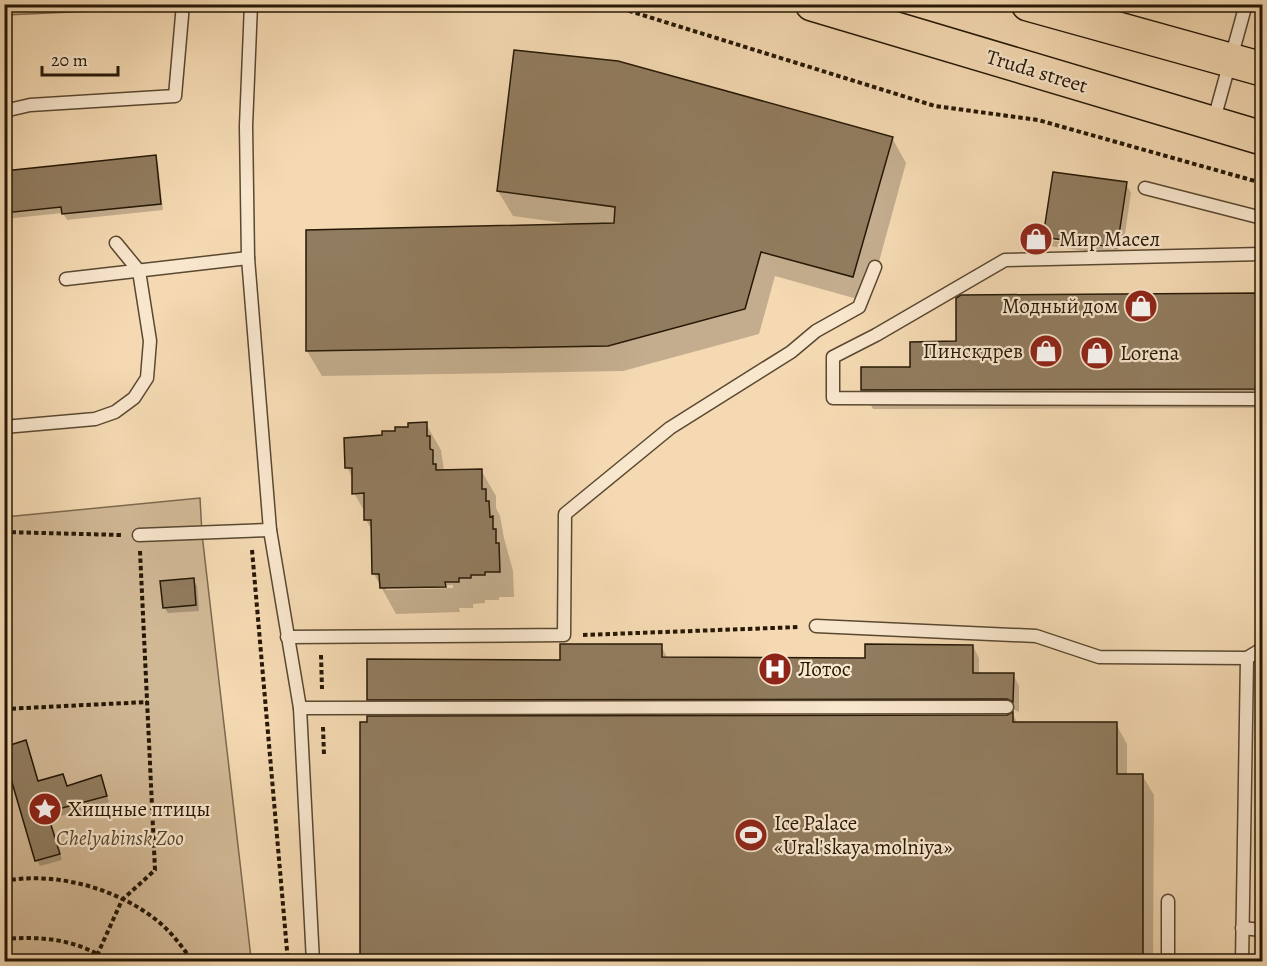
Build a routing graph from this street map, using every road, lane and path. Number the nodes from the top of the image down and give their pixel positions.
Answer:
1 (183, 4) edge
2 (251, 4) edge
3 (607, 4) edge
4 (812, 4) edge
5 (1028, 4) edge
6 (1246, 4) edge
7 (1231, 59) junction
8 (1263, 69) edge
9 (4, 111) edge
10 (1212, 124) junction
11 (1263, 138) edge
12 (1263, 183) edge
13 (1145, 188) dead end
14 (1263, 218) edge
15 (116, 243) dead end
16 (1263, 254) edge
17 (248, 258) junction
18 (875, 267) dead end
19 (139, 271) junction
20 (66, 279) dead end
21 (1263, 399) edge
22 (4, 428) edge
23 (270, 530) junction
24 (4, 532) edge
25 (139, 535) junction
26 (816, 627) joint
27 (564, 635) junction
28 (287, 637) junction
29 (1263, 649) edge
30 (1247, 658) junction
31 (147, 702) junction
32 (1007, 706) dead end
33 (300, 708) junction
34 (4, 709) edge
35 (4, 881) edge
36 (122, 900) junction
37 (1168, 901) dead end
38 (1242, 928) junction
39 (1263, 930) edge
40 (4, 939) edge
41 (4, 945) edge
42 (98, 954) junction
43 (9, 962) edge
44 (94, 962) edge
45 (109, 962) edge
46 (193, 962) edge
47 (313, 962) edge
48 (1168, 962) edge
49 (1242, 962) edge

1 - 9 lane
2 - 17 lane
3 - 12 path
4 - 10 main road, Truda street
5 - 7 main road
6 - 7 lane
7 - 8 main road
7 - 10 lane
10 - 11 main road, Truda street
13 - 14 lane
15 - 19 lane
16 - 21 lane
17 - 19 lane
17 - 23 lane
18 - 27 lane
19 - 20 lane
19 - 22 lane
23 - 25 lane
23 - 28 lane
24 - 25 path
25 - 31 path
26 - 27 path
26 - 30 lane
27 - 28 lane
28 - 33 lane
29 - 30 lane
30 - 38 lane
31 - 34 path
31 - 36 path
32 - 33 lane
33 - 47 lane
35 - 36 path
36 - 42 path
36 - 46 path
37 - 48 lane
38 - 39 lane
38 - 49 lane
40 - 42 path
41 - 43 path
42 - 44 path
42 - 45 path

